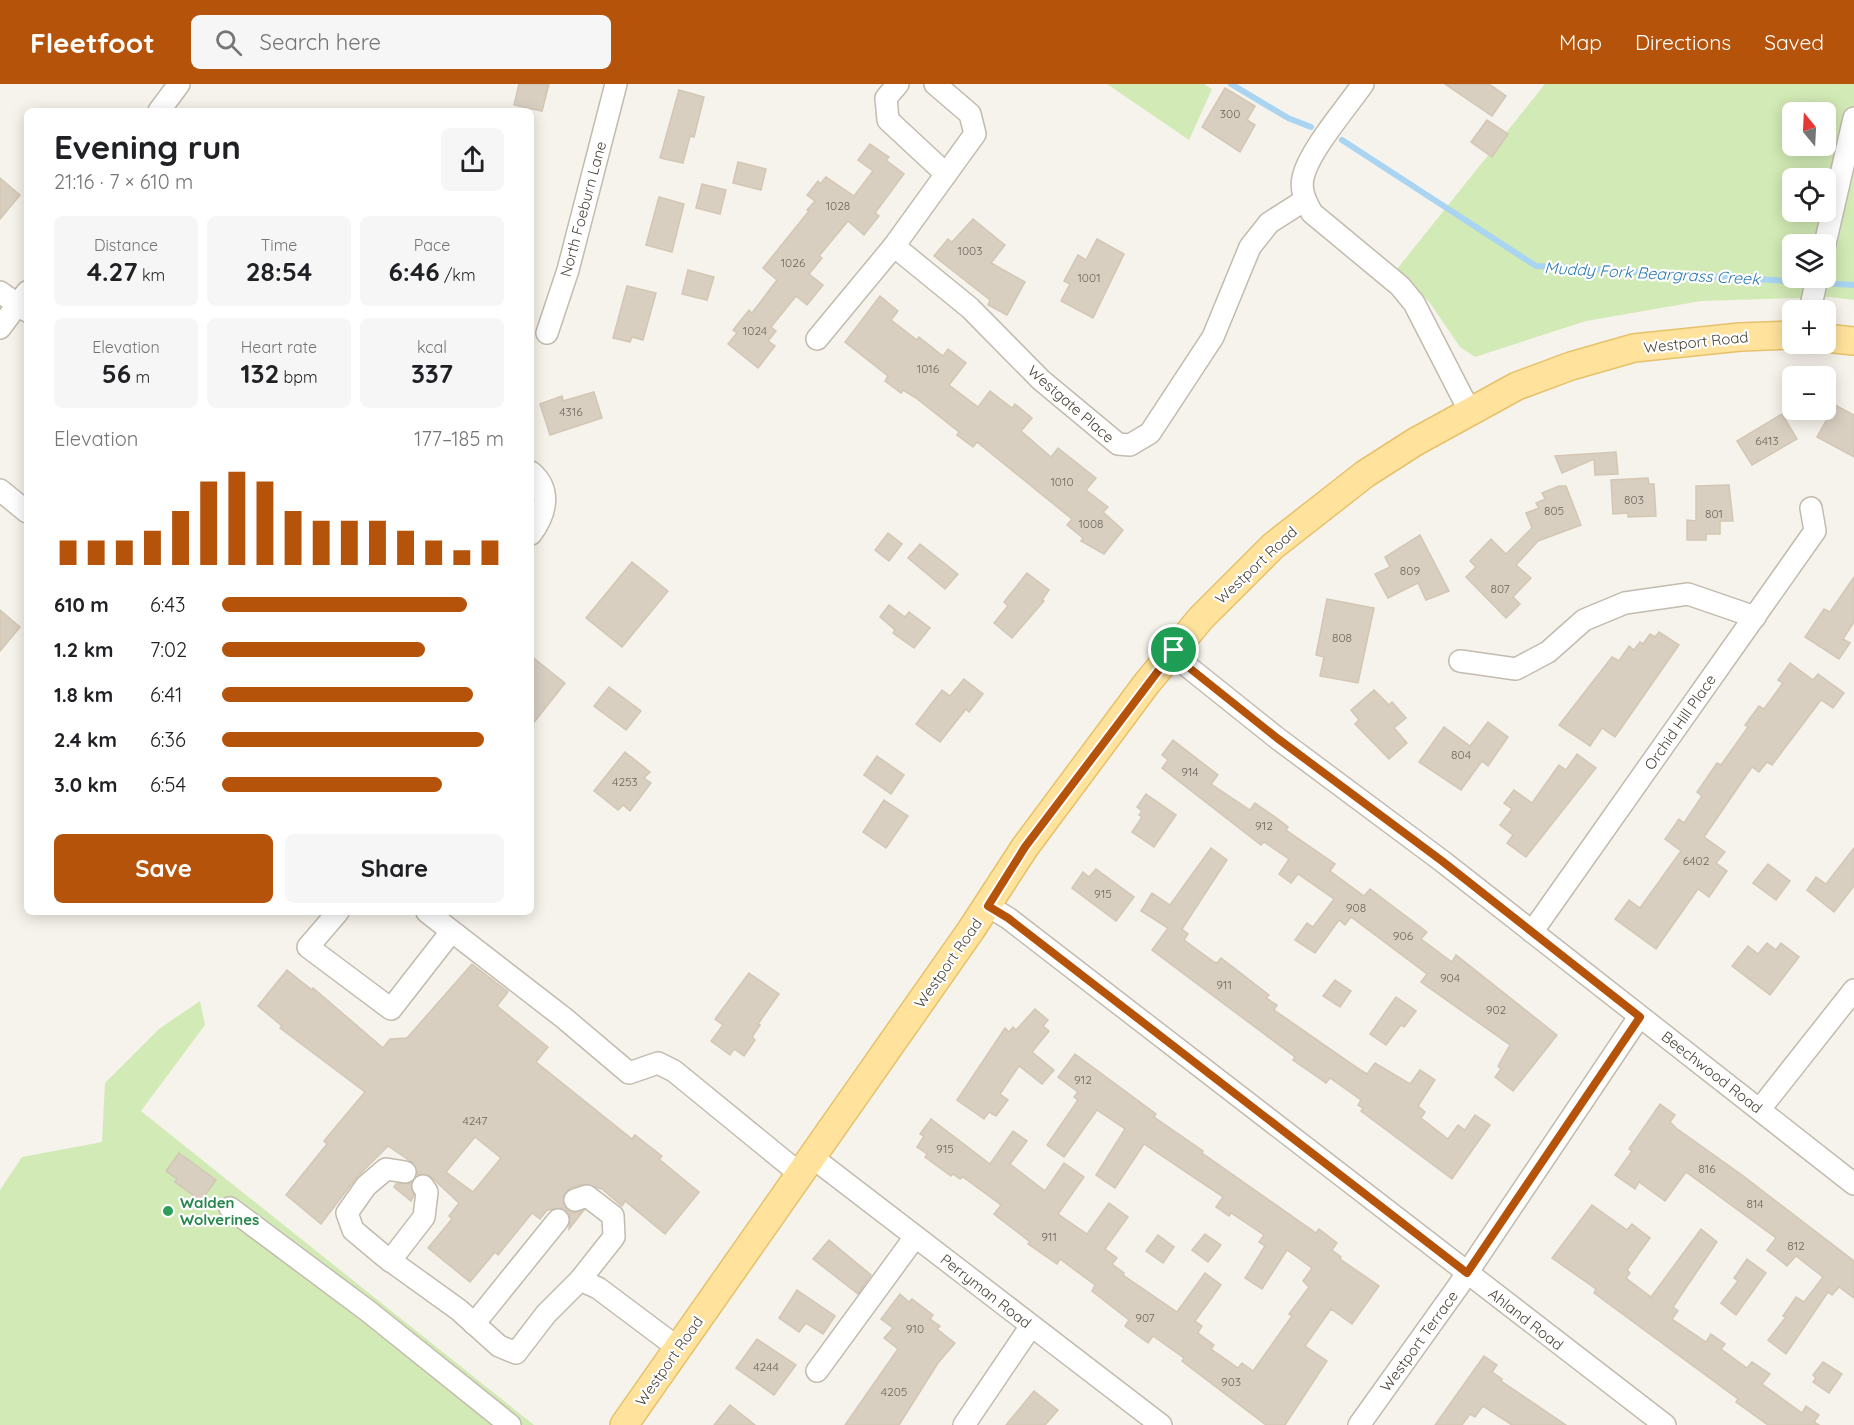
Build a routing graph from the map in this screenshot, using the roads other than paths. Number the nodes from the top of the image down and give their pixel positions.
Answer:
1 (179, 84) edge
2 (615, 84) edge
3 (898, 84) edge
4 (934, 84) edge
5 (1363, 84) edge
6 (161, 108) edge
7 (1854, 118) edge
8 (946, 174) junction
9 (1305, 200) junction
10 (1827, 234) edge
11 (894, 246) junction
12 (0, 292) edge
13 (24, 302) edge
14 (0, 328) edge
15 (547, 333) dead end
16 (1782, 335) edge
17 (817, 339) dead end
18 (1836, 339) edge
19 (1854, 341) edge
20 (1470, 412) junction
21 (534, 475) edge
22 (0, 490) edge
23 (1810, 508) dead end
24 (24, 510) edge
25 (534, 527) edge
26 (1755, 617) junction
27 (1174, 650) junction
28 (1460, 661) dead end
29 (988, 906) junction
30 (335, 915) edge
31 (431, 915) edge
32 (451, 932) junction
33 (1532, 932) junction
34 (1854, 990) edge
35 (1640, 1017) junction
36 (1760, 1110) junction
37 (806, 1166) junction
38 (405, 1172) dead end
39 (1854, 1184) edge
40 (423, 1186) dead end
41 (574, 1200) dead end
42 (230, 1208) dead end
43 (558, 1220) dead end
44 (915, 1237) junction
45 (390, 1261) junction
46 (1467, 1273) junction
47 (580, 1280) junction
48 (474, 1324) junction
49 (1031, 1326) junction
50 (678, 1348) junction
51 (817, 1371) dead end
52 (510, 1425) edge
53 (624, 1425) edge
54 (964, 1425) edge
55 (1161, 1425) edge
56 (1359, 1425) edge
57 (1665, 1425) edge

1 - 6 street
2 - 15 street, North Foeburn Lane
3 - 8 street
4 - 8 street
5 - 9 street
7 - 10 street
8 - 11 street
9 - 11 street, Westgate Place
9 - 20 street
11 - 17 street
12 - 13 street
13 - 14 street
16 - 20 main road, Westport Road
18 - 19 main road
20 - 27 main road, Westport Road
21 - 25 street
22 - 24 street
23 - 26 street, Orchid Hill Place
26 - 28 street
26 - 33 street, Orchid Hill Place
27 - 29 main road, Westport Road
27 - 33 street, Beechwood Road
29 - 37 main road, Westport Road
29 - 46 street, Ahland Road
30 - 32 street
31 - 32 street
32 - 37 street, Perryman Road
33 - 35 street, Beechwood Road
34 - 36 street
35 - 36 street, Beechwood Road
35 - 46 street, Westport Terrace
36 - 39 street, Beechwood Road
37 - 44 street, Perryman Road
37 - 50 main road, Westport Road
38 - 45 street
40 - 45 street
41 - 47 street
42 - 52 street
43 - 48 street
44 - 49 street, Perryman Road
44 - 51 street
45 - 48 street
46 - 56 street, Westport Terrace
46 - 57 street, Ahland Road
47 - 48 street
47 - 50 street
49 - 54 street
49 - 55 street, Perryman Road
50 - 53 main road, Westport Road

